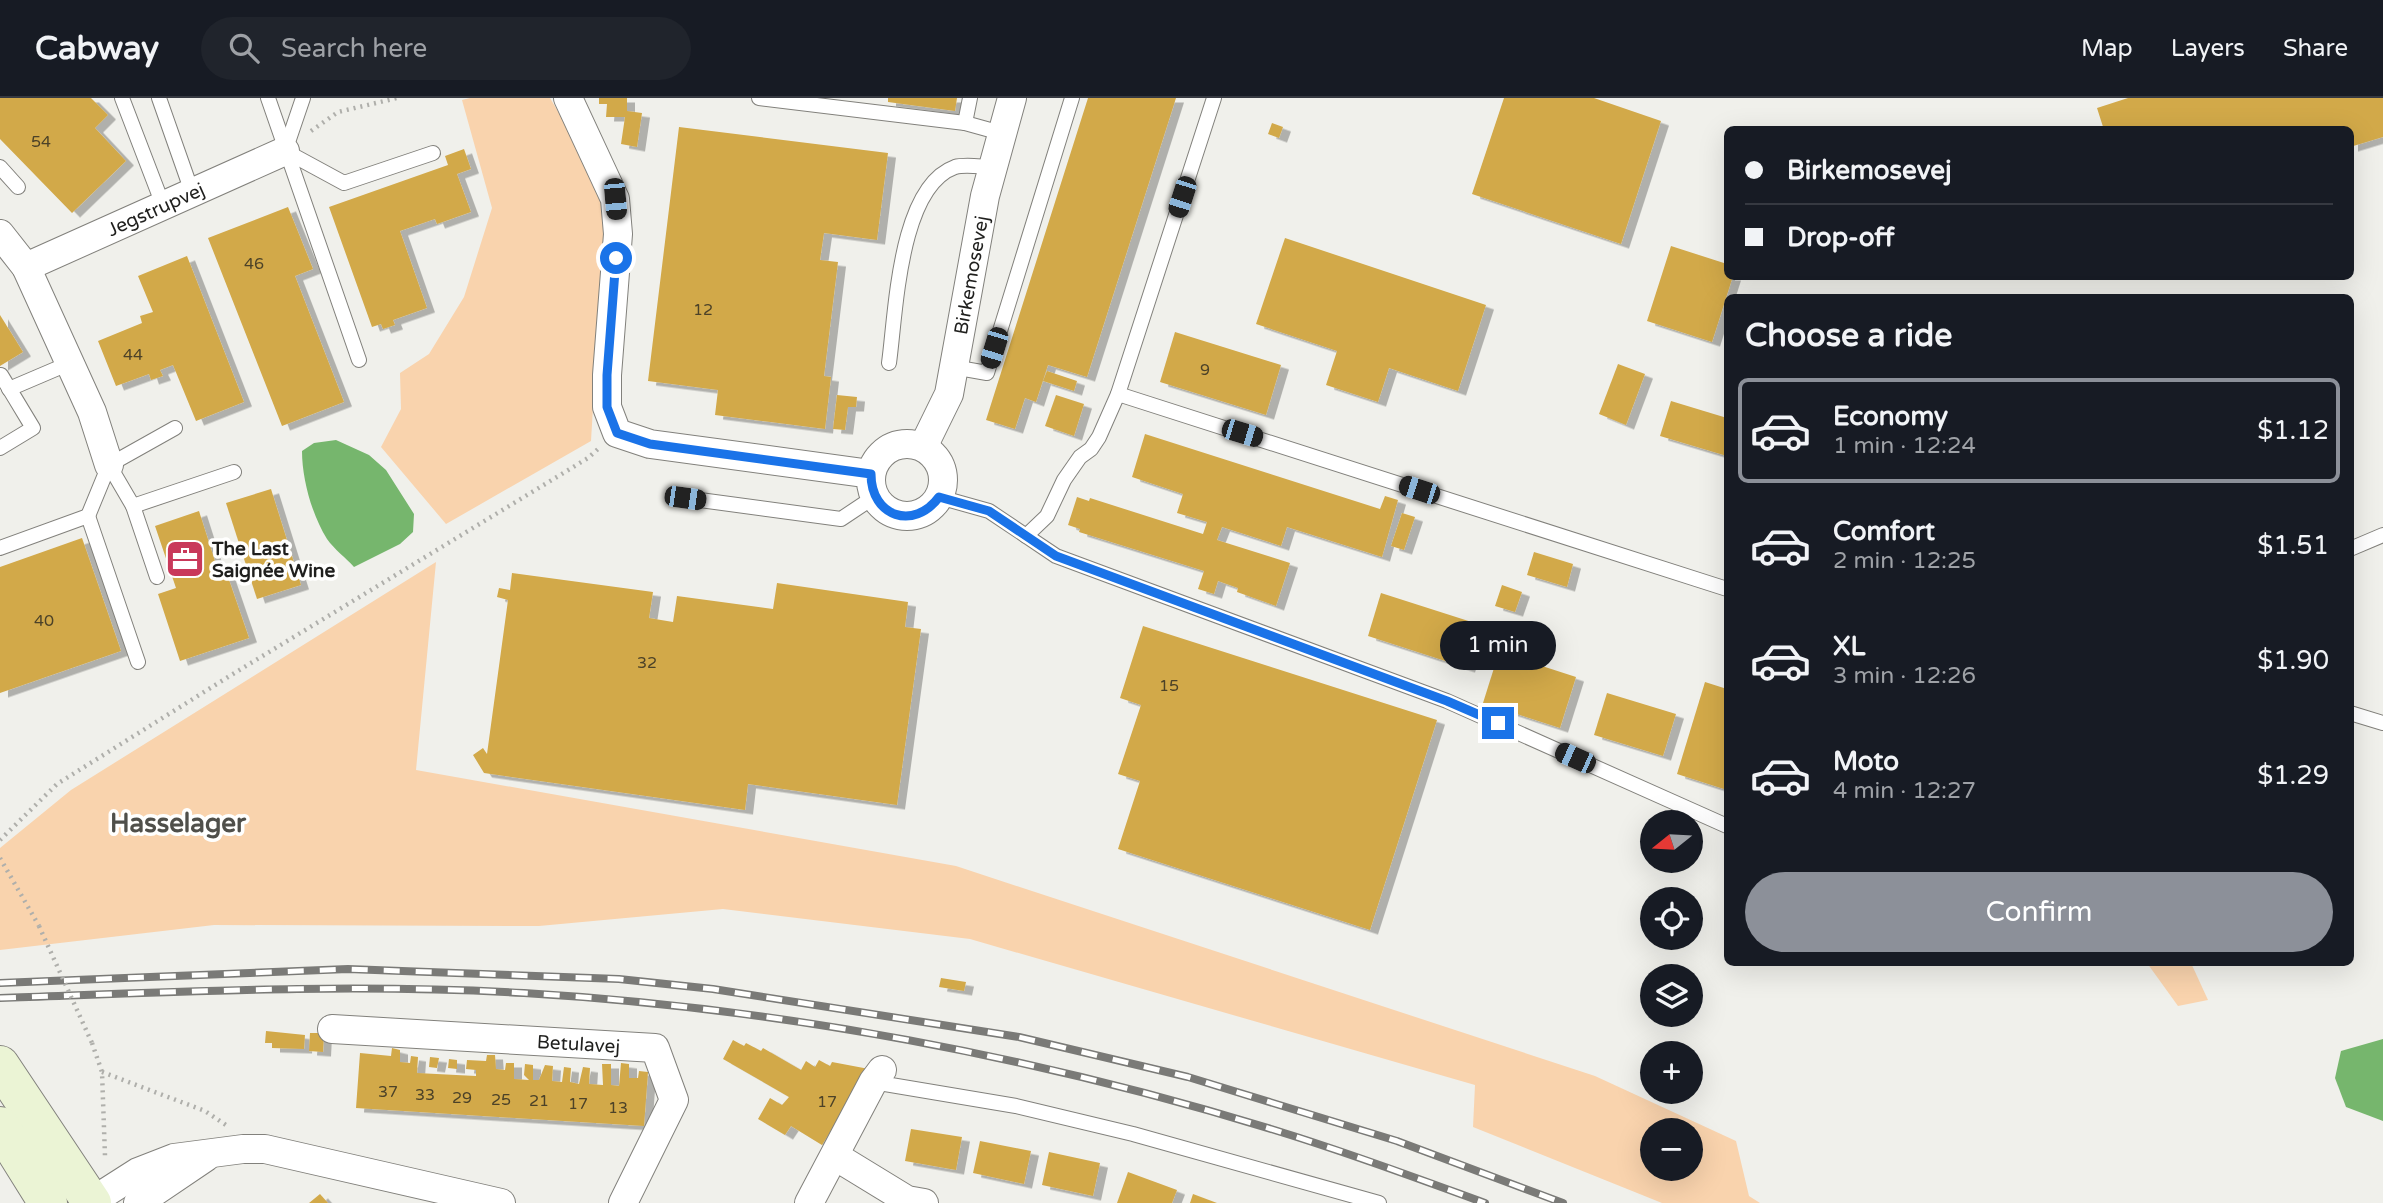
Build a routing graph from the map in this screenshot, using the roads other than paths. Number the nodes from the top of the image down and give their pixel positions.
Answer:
1 (122, 98) edge
2 (159, 98) edge
3 (268, 98) edge
4 (303, 98) edge
5 (568, 98) edge
6 (758, 98) edge
7 (970, 98) edge
8 (1012, 98) edge
9 (1072, 98) edge
10 (1214, 98) edge
11 (965, 123) junction
12 (1001, 133) junction
13 (285, 151) junction
14 (433, 153) dead end
15 (0, 167) edge
16 (993, 167) junction
17 (18, 187) dead end
18 (192, 192) junction
19 (163, 205) junction
20 (10, 254) edge
21 (359, 360) dead end
22 (70, 363) junction
23 (889, 363) dead end
24 (953, 367) junction
25 (1, 375) edge
26 (9, 388) junction
27 (1118, 394) junction
28 (176, 428) dead end
29 (923, 447) junction
30 (0, 448) edge
31 (109, 465) junction
32 (234, 472) dead end
33 (873, 485) junction
34 (939, 497) junction
35 (685, 498) dead end
36 (134, 506) junction
37 (88, 516) junction
38 (2383, 535) edge
39 (1026, 536) junction
40 (2354, 547) edge
41 (0, 548) edge
42 (157, 577) dead end
43 (1724, 588) edge
44 (138, 662) dead end
45 (2354, 714) edge
46 (2383, 723) edge
47 (1724, 825) edge
48 (332, 1029) dead end
49 (0, 1065) edge
50 (878, 1076) joint
51 (0, 1126) edge
52 (211, 1154) junction
53 (835, 1156) junction
54 (92, 1202) edge
55 (48, 1203) edge
56 (138, 1203) edge
57 (501, 1203) edge
58 (623, 1203) edge
59 (809, 1203) edge
60 (925, 1203) edge
61 (1379, 1203) edge

1 - 19 lane
2 - 18 lane
3 - 13 lane
4 - 13 lane
5 - 33 street
6 - 11 lane
7 - 11 lane
8 - 12 street, Birkemosevej
9 - 24 lane
10 - 27 lane
11 - 12 lane
12 - 16 street, Birkemosevej
13 - 14 lane
13 - 18 street, Jegstrupvej
13 - 21 lane
15 - 17 lane
16 - 23 lane
16 - 24 street, Birkemosevej
18 - 19 street, Jegstrupvej
19 - 20 street, Jegstrupvej
20 - 22 street, Jegstrupvej
22 - 26 lane
22 - 31 street, Jegstrupvej
24 - 29 street, Birkemosevej
25 - 26 lane
26 - 30 lane
27 - 39 lane
27 - 43 lane
28 - 31 lane
29 - 33 street
29 - 34 street
31 - 36 lane
31 - 37 lane
32 - 36 lane
33 - 34 street
33 - 35 lane
34 - 39 lane
36 - 42 lane
37 - 41 lane
37 - 44 lane
38 - 40 lane
39 - 47 lane
45 - 46 lane
48 - 58 street, Betulavej
49 - 54 main road
50 - 53 street
50 - 61 lane
51 - 55 main road
52 - 54 street
52 - 56 street
52 - 57 street
53 - 59 street
53 - 60 street

